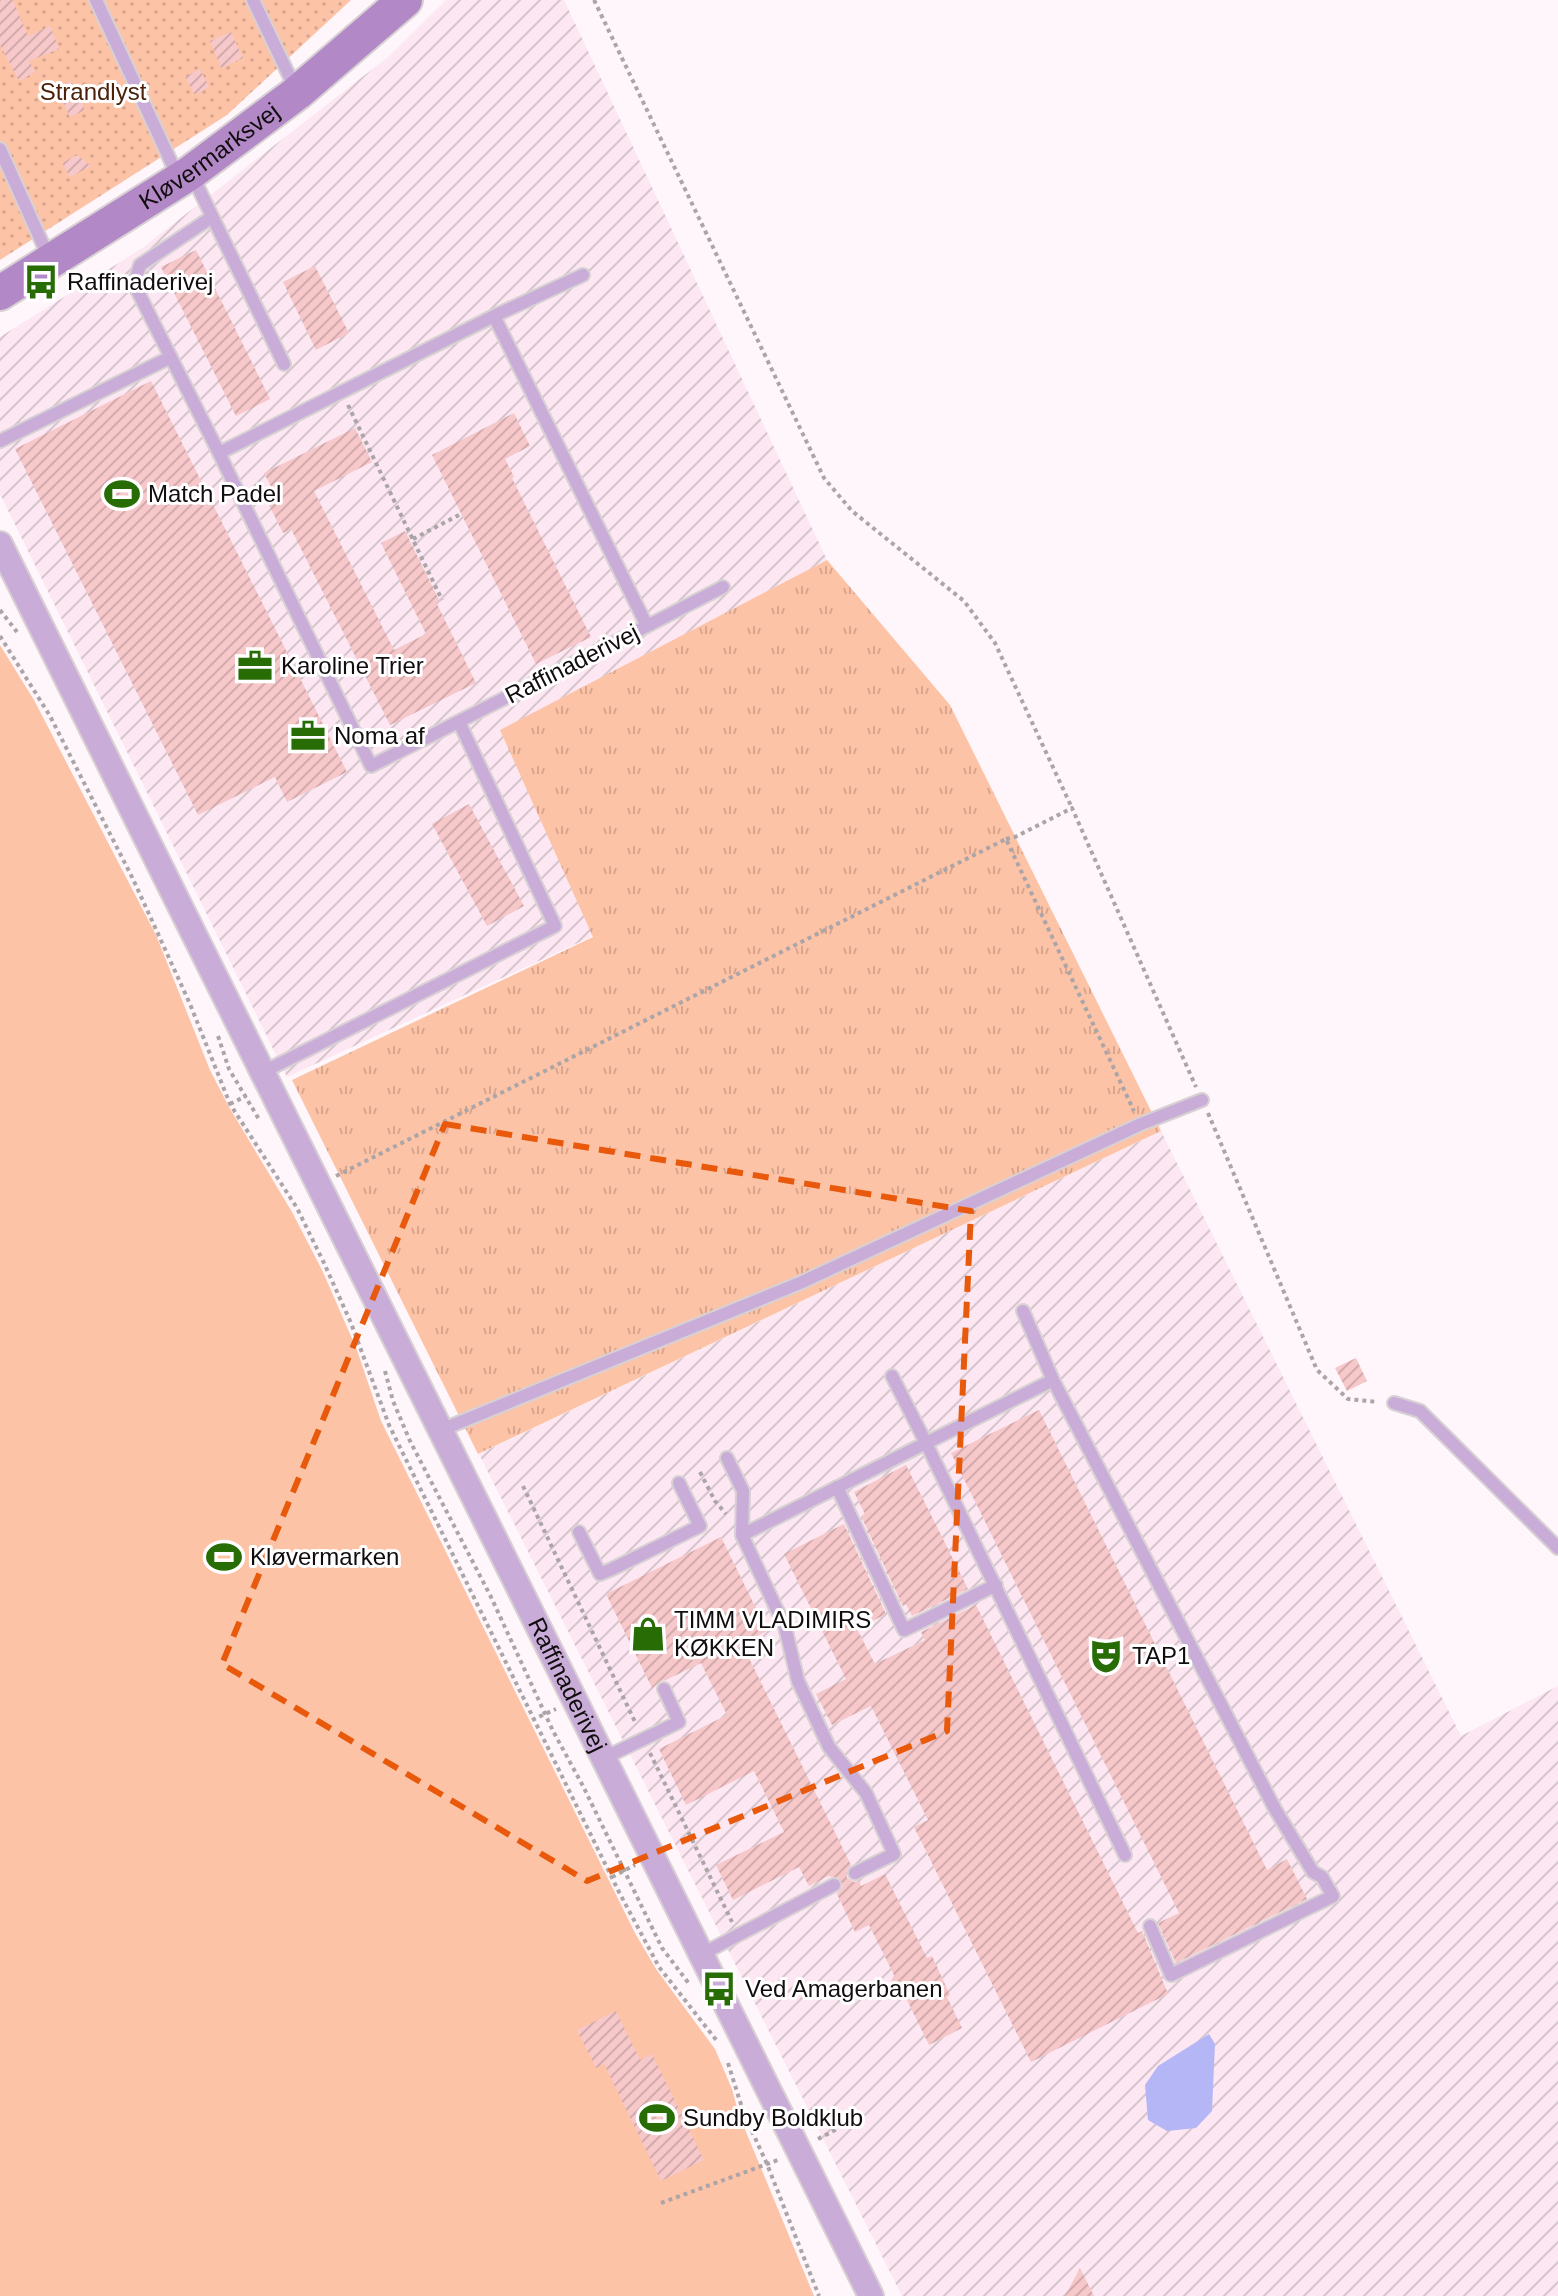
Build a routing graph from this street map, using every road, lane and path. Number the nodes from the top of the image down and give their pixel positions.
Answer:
1 (96, 0) edge
2 (253, 0) edge
3 (405, 0) edge
4 (594, 0) edge
5 (297, 93) junction
6 (0, 149) edge
7 (185, 176) junction
8 (212, 217) junction
9 (50, 260) junction
10 (583, 275) dead end
11 (0, 293) edge
12 (494, 316) junction
13 (171, 357) junction
14 (284, 364) dead end
15 (341, 392) junction
16 (0, 441) edge
17 (219, 453) junction
18 (459, 515) dead end
19 (413, 539) junction
20 (0, 544) edge
21 (723, 587) dead end
22 (442, 600) dead end
23 (647, 626) junction
24 (0, 636) edge
25 (459, 722) junction
26 (1072, 808) junction
27 (1006, 839) junction
28 (229, 1069) dead end
29 (263, 1072) junction
30 (217, 1075) junction
31 (244, 1097) dead end
32 (1202, 1100) junction
33 (230, 1104) junction
34 (1141, 1124) junction
35 (319, 1185) junction
36 (1023, 1311) dead end
37 (892, 1376) dead end
38 (1053, 1380) junction
39 (1394, 1403) joint
40 (441, 1430) junction
41 (926, 1443) junction
42 (727, 1458) dead end
43 (700, 1472) dead end
44 (679, 1483) dead end
45 (523, 1486) dead end
46 (837, 1487) junction
47 (579, 1532) dead end
48 (742, 1535) junction
49 (1558, 1548) edge
50 (996, 1585) junction
51 (664, 1689) dead end
52 (545, 1714) dead end
53 (532, 1720) junction
54 (643, 1739) junction
55 (604, 1758) junction
56 (1125, 1855) dead end
57 (623, 1870) dead end
58 (855, 1873) dead end
59 (612, 1877) junction
60 (834, 1885) dead end
61 (1150, 1926) dead end
62 (738, 1935) junction
63 (702, 1954) junction
64 (671, 1960) dead end
65 (659, 1967) junction
66 (720, 2045) dead end
67 (725, 2056) dead end
68 (848, 2112) dead end
69 (791, 2154) junction
70 (767, 2164) junction
71 (661, 2203) dead end
72 (819, 2296) edge
73 (871, 2296) edge

1 - 7 lane
2 - 5 lane
3 - 5 street, Kløvermarksvej
4 - 26 path
5 - 7 street, Kløvermarksvej
6 - 9 lane
7 - 8 lane
7 - 9 street, Kløvermarksvej
8 - 13 lane
8 - 14 lane
9 - 11 street, Kløvermarksvej
10 - 12 lane
12 - 15 lane
12 - 23 lane, Raffinaderivej
13 - 16 lane
13 - 17 lane
15 - 17 lane
15 - 19 path
17 - 25 lane, Raffinaderivej
18 - 19 path
19 - 22 path
20 - 29 street, Raffinaderivej
21 - 23 lane
23 - 25 lane, Raffinaderivej
24 - 30 path
25 - 29 lane
26 - 27 path
26 - 32 path
27 - 34 path
27 - 35 path
28 - 30 path
29 - 35 street, Raffinaderivej
30 - 33 path
31 - 33 path
32 - 34 lane
32 - 39 path
33 - 53 path
34 - 40 lane
35 - 40 street, Raffinaderivej
36 - 38 lane
37 - 41 lane
38 - 41 lane
38 - 61 lane
39 - 49 lane
40 - 55 street, Raffinaderivej
41 - 46 lane
41 - 50 lane
42 - 48 lane
43 - 48 path
44 - 47 lane
45 - 54 path
46 - 48 lane
46 - 50 lane
48 - 58 lane
50 - 56 lane
51 - 54 lane
52 - 53 path
53 - 59 path
54 - 55 lane
54 - 62 path
55 - 63 street, Raffinaderivej
57 - 59 path
59 - 65 path
60 - 62 lane
62 - 63 lane
63 - 69 street, Raffinaderivej
64 - 65 path
65 - 66 path
67 - 70 path
68 - 69 path
69 - 70 path
69 - 73 street, Raffinaderivej
70 - 71 path
70 - 72 path

